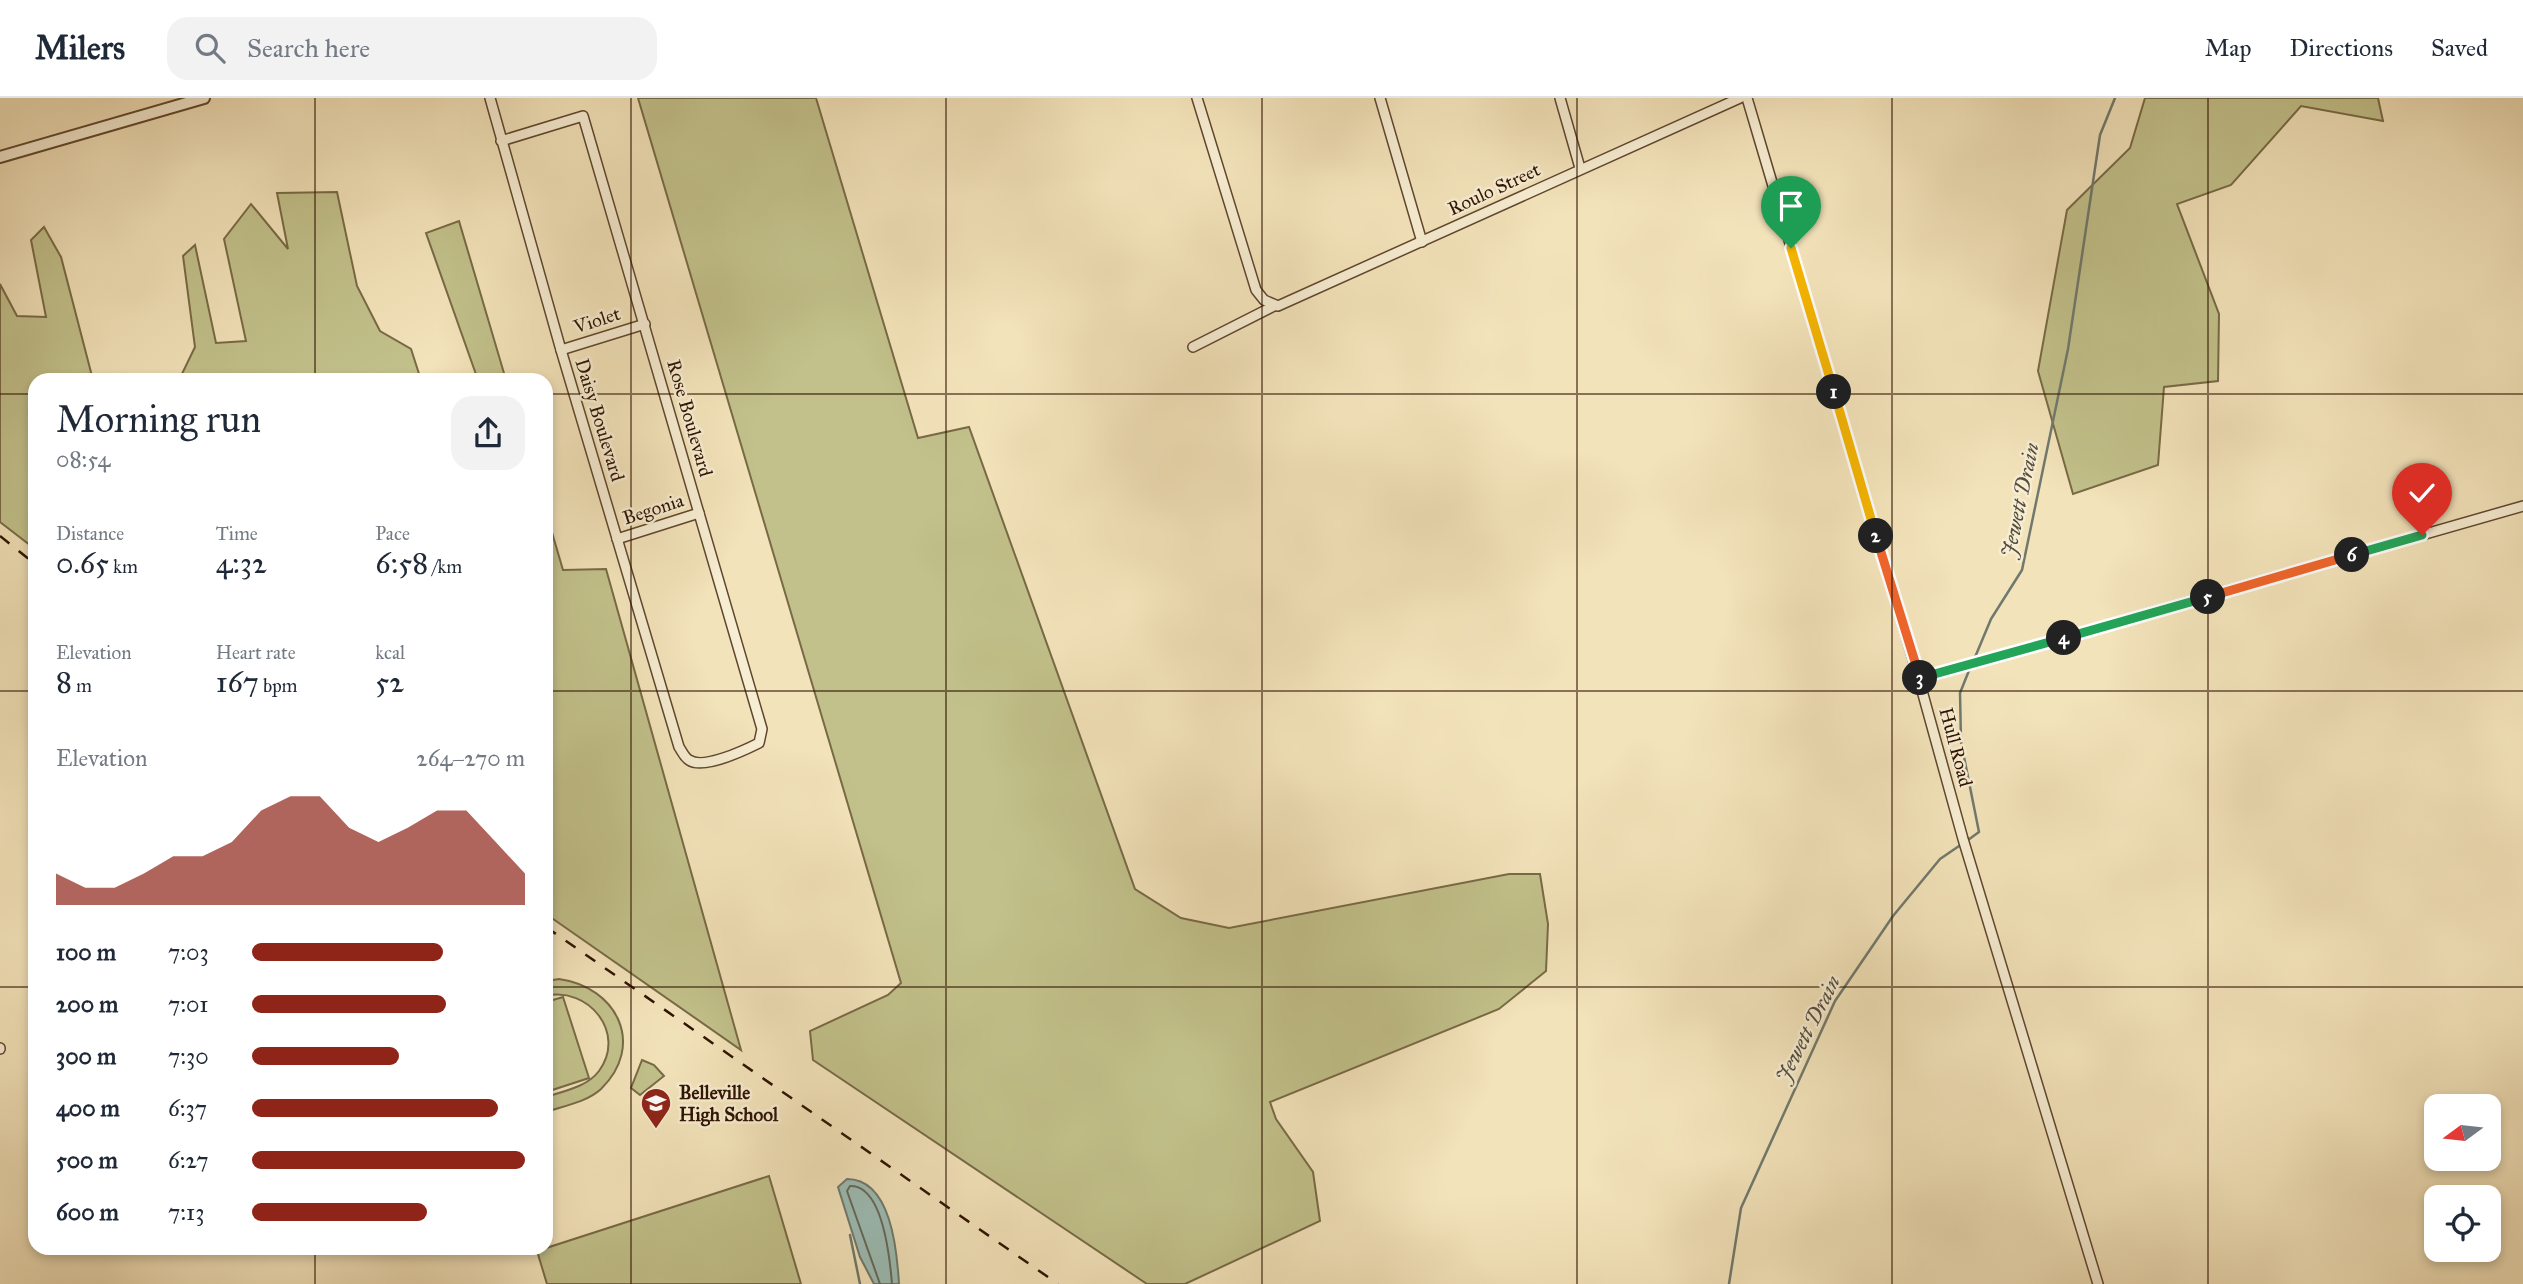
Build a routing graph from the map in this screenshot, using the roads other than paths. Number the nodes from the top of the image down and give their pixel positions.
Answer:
1 (204, 98) edge
2 (490, 98) edge
3 (1198, 98) edge
4 (1380, 98) edge
5 (1560, 98) edge
6 (1740, 98) edge
7 (1747, 98) edge
8 (501, 141) junction
9 (0, 157) edge
10 (1580, 168) junction
11 (1422, 242) junction
12 (1274, 306) junction
13 (645, 324) junction
14 (1193, 347) dead end
15 (561, 350) junction
16 (2523, 506) edge
17 (699, 513) junction
18 (617, 539) junction
19 (1919, 679) junction
20 (681, 750) joint
21 (2098, 1284) edge

1 - 9 street
2 - 8 street, Daisy Boulevard
3 - 12 street
4 - 11 street
5 - 10 street
6 - 10 street, Roulo Street
7 - 19 street, Hull Road
8 - 13 street, Rose Boulevard
8 - 15 street, Daisy Boulevard
10 - 11 street, Roulo Street
11 - 12 street, Roulo Street
12 - 14 street, Roulo Street
13 - 15 street, Violet
13 - 17 street, Rose Boulevard
15 - 18 street, Daisy Boulevard
16 - 19 street
17 - 18 street, Begonia
17 - 20 street, Rose Boulevard
18 - 20 street, Daisy Boulevard
19 - 21 street, Hull Road

